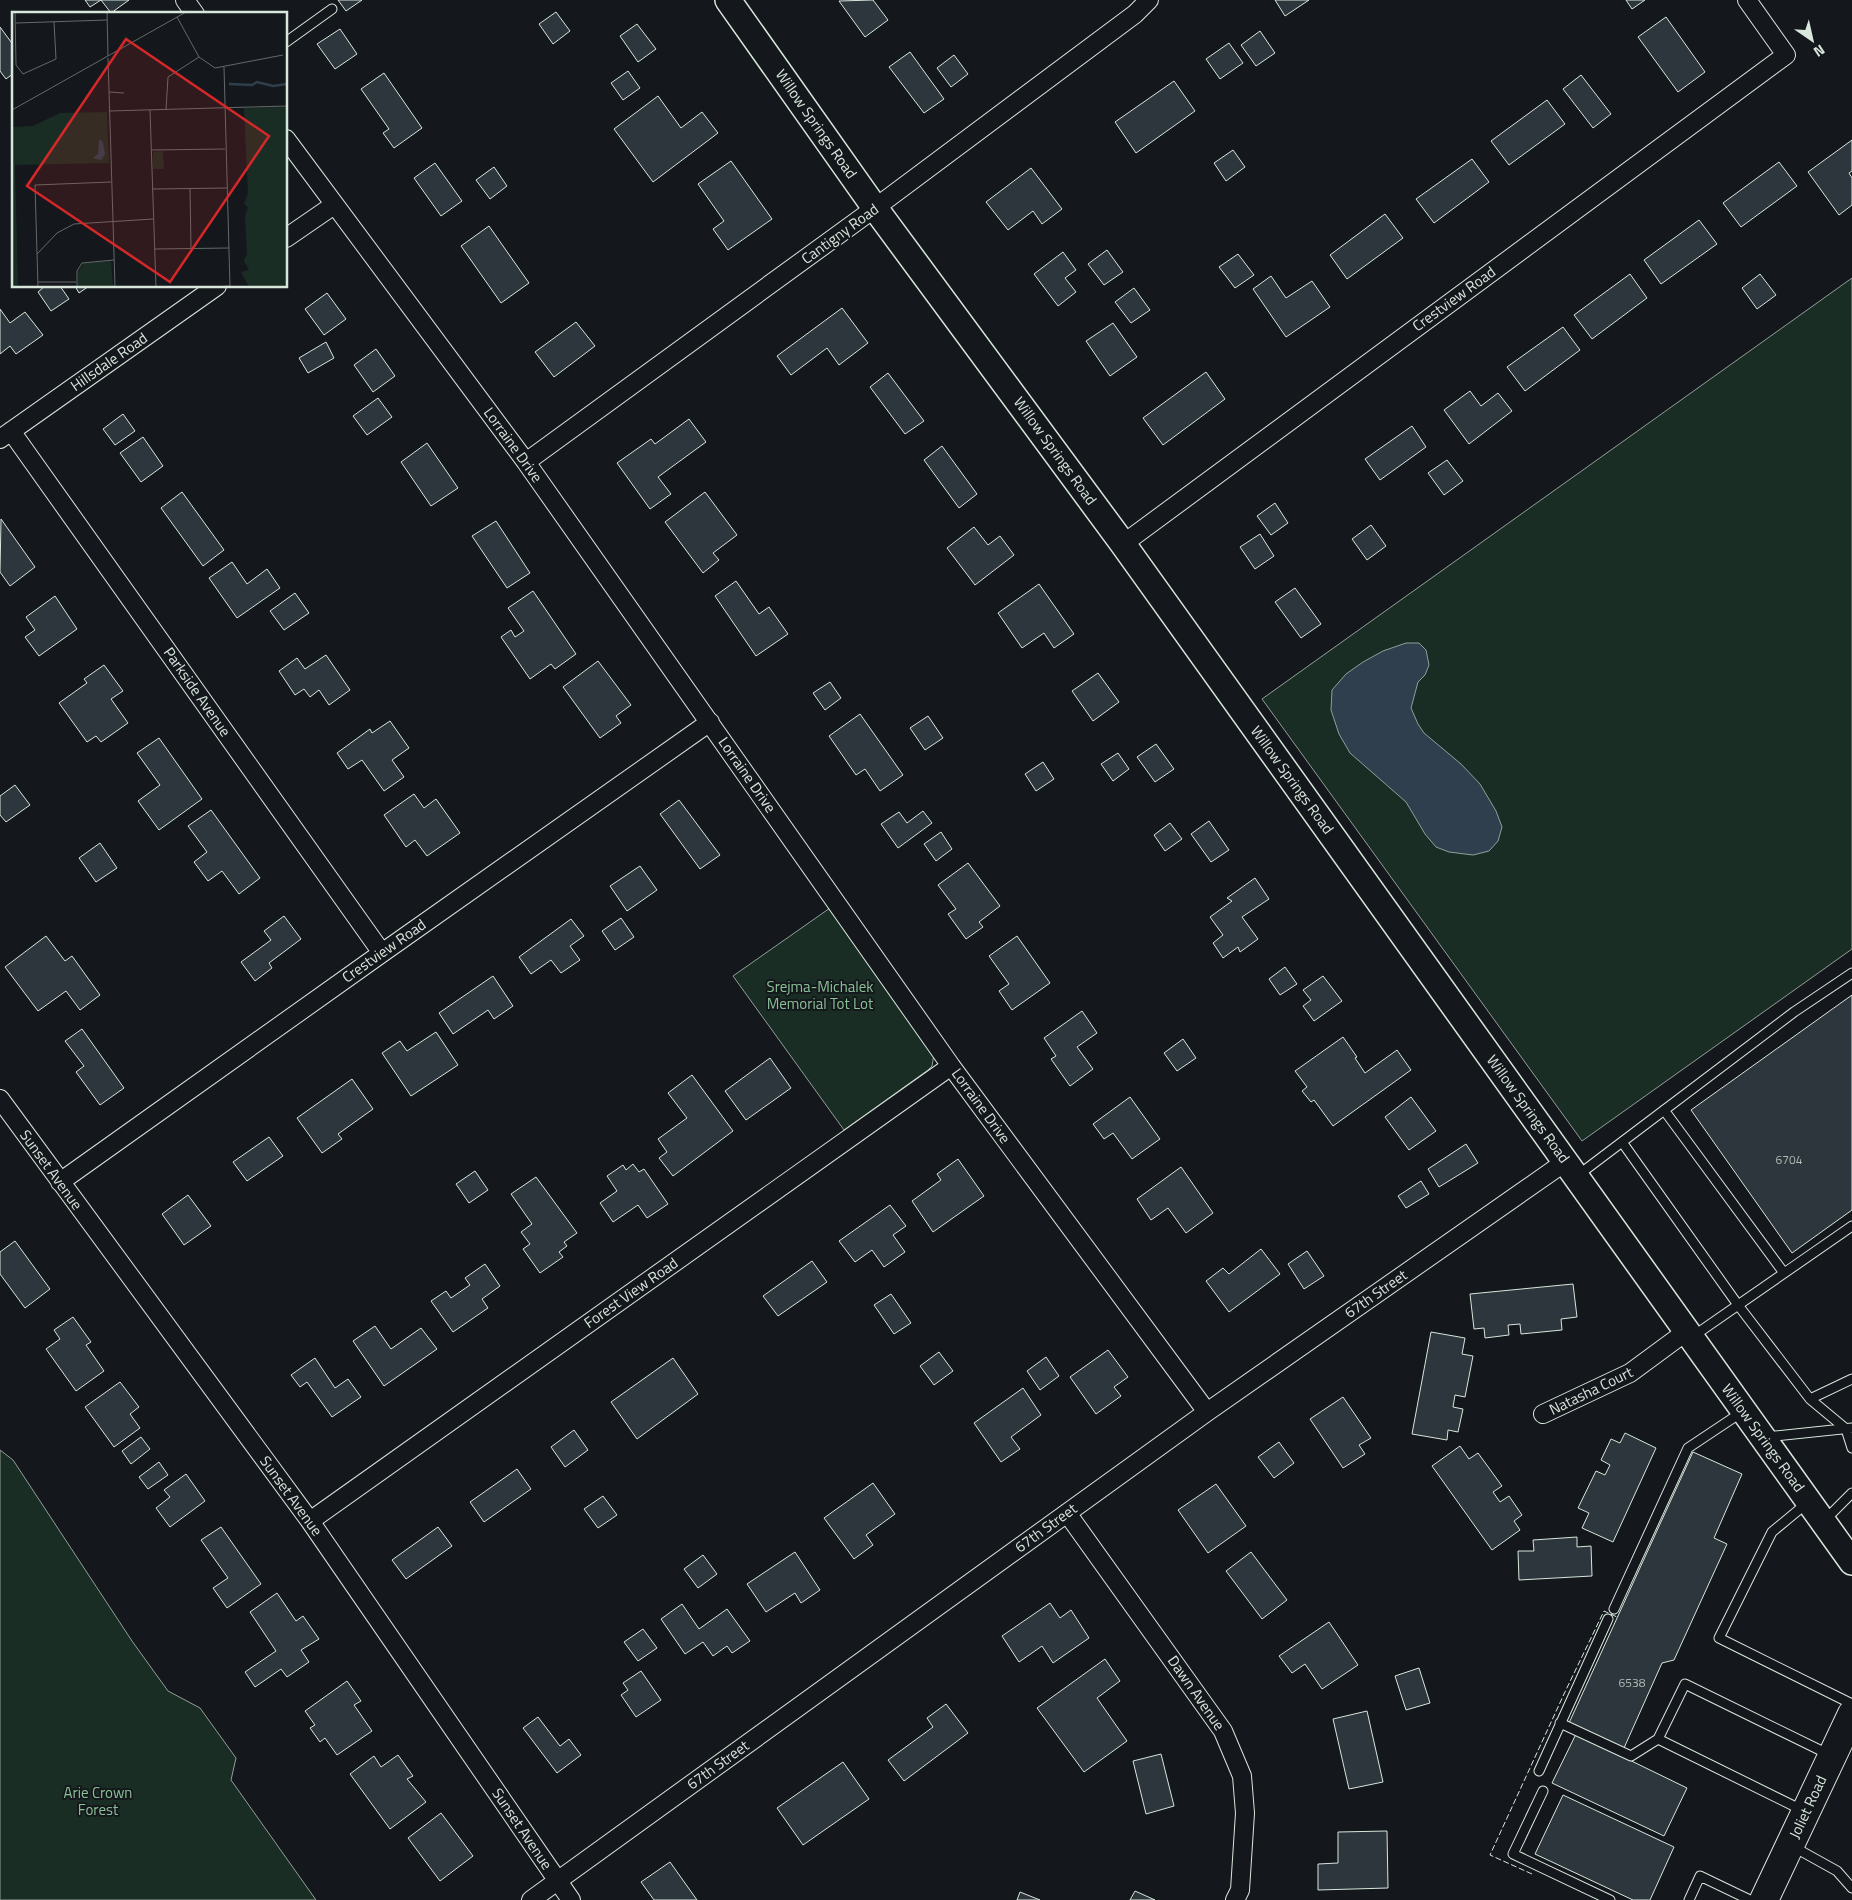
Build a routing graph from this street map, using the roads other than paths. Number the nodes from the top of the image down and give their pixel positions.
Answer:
1 (186, 0) edge
2 (728, 0) edge
3 (1149, 0) edge
4 (1746, 0) edge
5 (332, 9) dead end
6 (195, 12) edge
7 (288, 41) edge
8 (288, 142) edge
9 (334, 204) junction
10 (875, 208) junction
11 (288, 237) edge
12 (214, 288) edge
13 (6, 435) edge
14 (526, 462) junction
15 (1123, 544) junction
16 (710, 722) junction
17 (382, 953) junction
18 (1852, 973) edge
19 (952, 1066) junction
20 (0, 1099) edge
21 (1664, 1110) junction
22 (1622, 1142) junction
23 (1570, 1169) junction
24 (60, 1182) junction
25 (1852, 1226) edge
26 (1784, 1274) junction
27 (1738, 1305) junction
28 (1689, 1334) junction
29 (1852, 1379) edge
30 (1810, 1399) junction
31 (1744, 1411) junction
32 (1207, 1412) junction
33 (1543, 1414) dead end
34 (1849, 1428) edge
35 (1763, 1437) junction
36 (1852, 1448) edge
37 (1852, 1493) edge
38 (1809, 1502) junction
39 (1067, 1513) junction
40 (310, 1521) junction
41 (1824, 1522) junction
42 (1852, 1562) edge
43 (1614, 1609) dead end
44 (1608, 1619) dead end
45 (1852, 1704) edge
46 (1852, 1714) edge
47 (1560, 1723) junction
48 (1658, 1739) junction
49 (1832, 1756) junction
50 (1539, 1771) dead end
51 (1542, 1791) dead end
52 (1806, 1812) junction
53 (1790, 1845) junction
54 (558, 1880) junction
55 (1852, 1888) edge
56 (531, 1900) edge
57 (572, 1900) edge
58 (1235, 1900) edge
59 (1610, 1900) edge
60 (1689, 1900) edge
61 (1750, 1900) edge
62 (1764, 1900) edge

1 - 6 street
2 - 10 main road, Willow Springs Road
3 - 10 street, Cantigny Road
4 - 15 street, Crestview Road
5 - 7 lane
8 - 9 street, Lorraine Drive
9 - 11 street
9 - 14 street, Lorraine Drive
10 - 14 street, Cantigny Road
10 - 15 main road, Willow Springs Road
12 - 13 street, Hillsdale Road
13 - 17 street, Parkside Avenue
14 - 16 street, Lorraine Drive
15 - 23 main road, Willow Springs Road
16 - 17 street, Crestview Road
16 - 19 street, Lorraine Drive
17 - 24 street, Crestview Road
18 - 21 lane
19 - 32 street, Lorraine Drive
19 - 40 street, Forest View Road
20 - 24 street, Sunset Avenue
21 - 22 lane
21 - 26 lane
22 - 23 lane
22 - 27 lane
23 - 28 main road, Willow Springs Road
23 - 32 street, 67th Street
24 - 40 street, Sunset Avenue
25 - 26 lane
26 - 27 lane
27 - 28 lane
27 - 30 lane
28 - 31 main road, Willow Springs Road
28 - 33 street, Natasha Court
29 - 30 lane
30 - 34 lane
31 - 35 main road, Willow Springs Road
31 - 43 lane
32 - 39 street, 67th Street
34 - 35 lane
34 - 36 lane
35 - 38 main road, Willow Springs Road
37 - 41 lane
38 - 41 main road, Willow Springs Road
38 - 45 lane
39 - 54 street, 67th Street
39 - 58 street, Dawn Avenue
40 - 54 street, Sunset Avenue
41 - 42 main road, Willow Springs Road
44 - 47 lane
46 - 49 main road, Joliet Road
47 - 48 lane
47 - 50 lane
48 - 49 lane
48 - 52 lane
49 - 52 main road, Joliet Road
51 - 59 lane
52 - 53 main road, Joliet Road
53 - 55 lane
53 - 62 main road, Joliet Road
54 - 56 street, 67th Street
54 - 57 street, Sunset Avenue
60 - 61 lane

